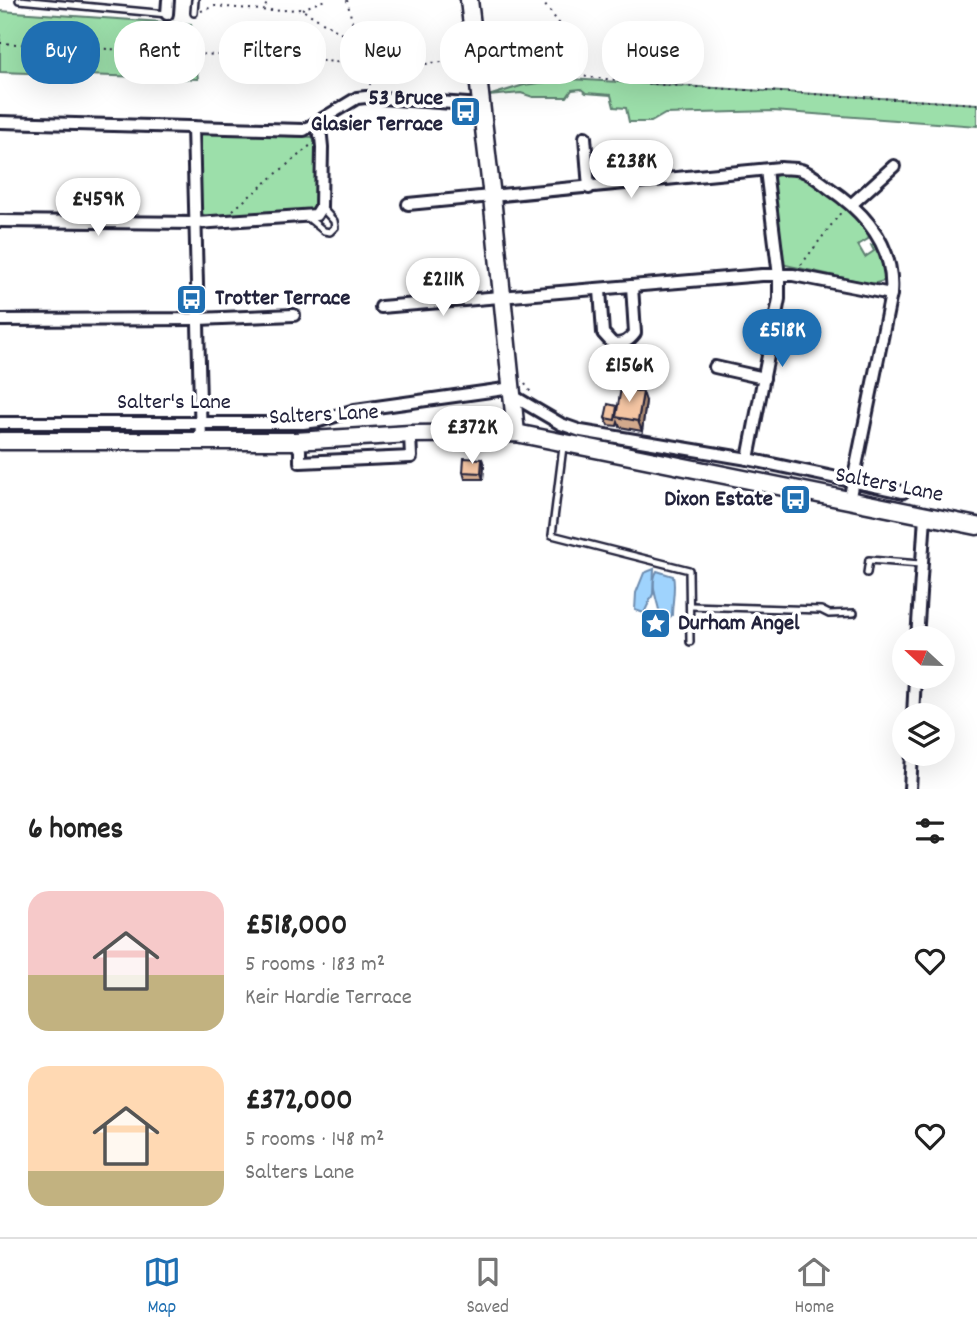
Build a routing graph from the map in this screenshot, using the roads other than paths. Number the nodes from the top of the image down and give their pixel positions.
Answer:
1 (168, 0) edge
2 (195, 0) edge
3 (469, 0) edge
4 (20, 1) edge
5 (194, 13) road end
6 (167, 14) joint
7 (482, 105) junction
8 (0, 122) edge
9 (315, 125) junction
10 (193, 127) junction
11 (585, 137) dead end
12 (894, 166) dead end
13 (766, 170) junction
14 (589, 188) junction
15 (492, 197) junction
16 (851, 203) junction
17 (408, 204) dead end
18 (321, 207) junction
19 (307, 217) junction
20 (0, 221) edge
21 (197, 223) junction
22 (779, 276) junction
23 (632, 286) junction
24 (600, 290) junction
25 (891, 294) junction
26 (503, 297) junction
27 (381, 307) dead end
28 (294, 315) dead end
29 (198, 319) junction
30 (0, 320) edge
31 (715, 367) dead end
32 (764, 378) junction
33 (512, 392) junction
34 (0, 423) edge
35 (201, 424) junction
36 (516, 433) junction
37 (410, 434) junction
38 (0, 441) edge
39 (295, 441) junction
40 (201, 442) junction
41 (563, 443) junction
42 (748, 459) junction
43 (853, 482) junction
44 (903, 492) dead end
45 (849, 501) junction
46 (925, 516) junction
47 (977, 526) edge
48 (920, 564) junction
49 (867, 573) dead end
50 (690, 606) junction
51 (854, 613) dead end
52 (918, 626) edge
53 (690, 642) dead end
54 (911, 766) edge
55 (910, 789) edge

1 - 6 street
2 - 5 lane
3 - 7 main road
4 - 6 lane
7 - 9 street
7 - 15 main road
8 - 10 street
9 - 10 street
9 - 18 street
10 - 21 street
11 - 14 street
12 - 16 street
13 - 14 street
13 - 16 street
13 - 22 street
14 - 15 street
15 - 17 street
15 - 26 main road
16 - 25 street
18 - 19 street
18 - 19 lane
19 - 21 street
20 - 21 street
21 - 29 street
22 - 23 street
22 - 25 street
22 - 32 street
23 - 24 street
23 - 24 street
24 - 26 street
25 - 43 street
26 - 27 street
26 - 33 main road
28 - 29 street
29 - 30 street
29 - 35 street
31 - 32 street
32 - 42 street
33 - 35 street, Salter's Lane
33 - 36 main road
33 - 42 street
34 - 35 street, Salter's Lane
35 - 40 street
36 - 37 main road, Salters Lane
36 - 41 main road, Salters Lane
37 - 39 main road, Salters Lane
37 - 39 street
38 - 40 main road, Salters Lane
39 - 40 main road, Salters Lane
41 - 45 main road, Salters Lane
41 - 50 lane
42 - 43 street
43 - 44 street
43 - 45 street
45 - 46 main road, Salters Lane
46 - 47 main road, Salters Lane
46 - 48 street
48 - 49 lane
48 - 52 street
50 - 51 lane
50 - 53 lane
54 - 55 street

